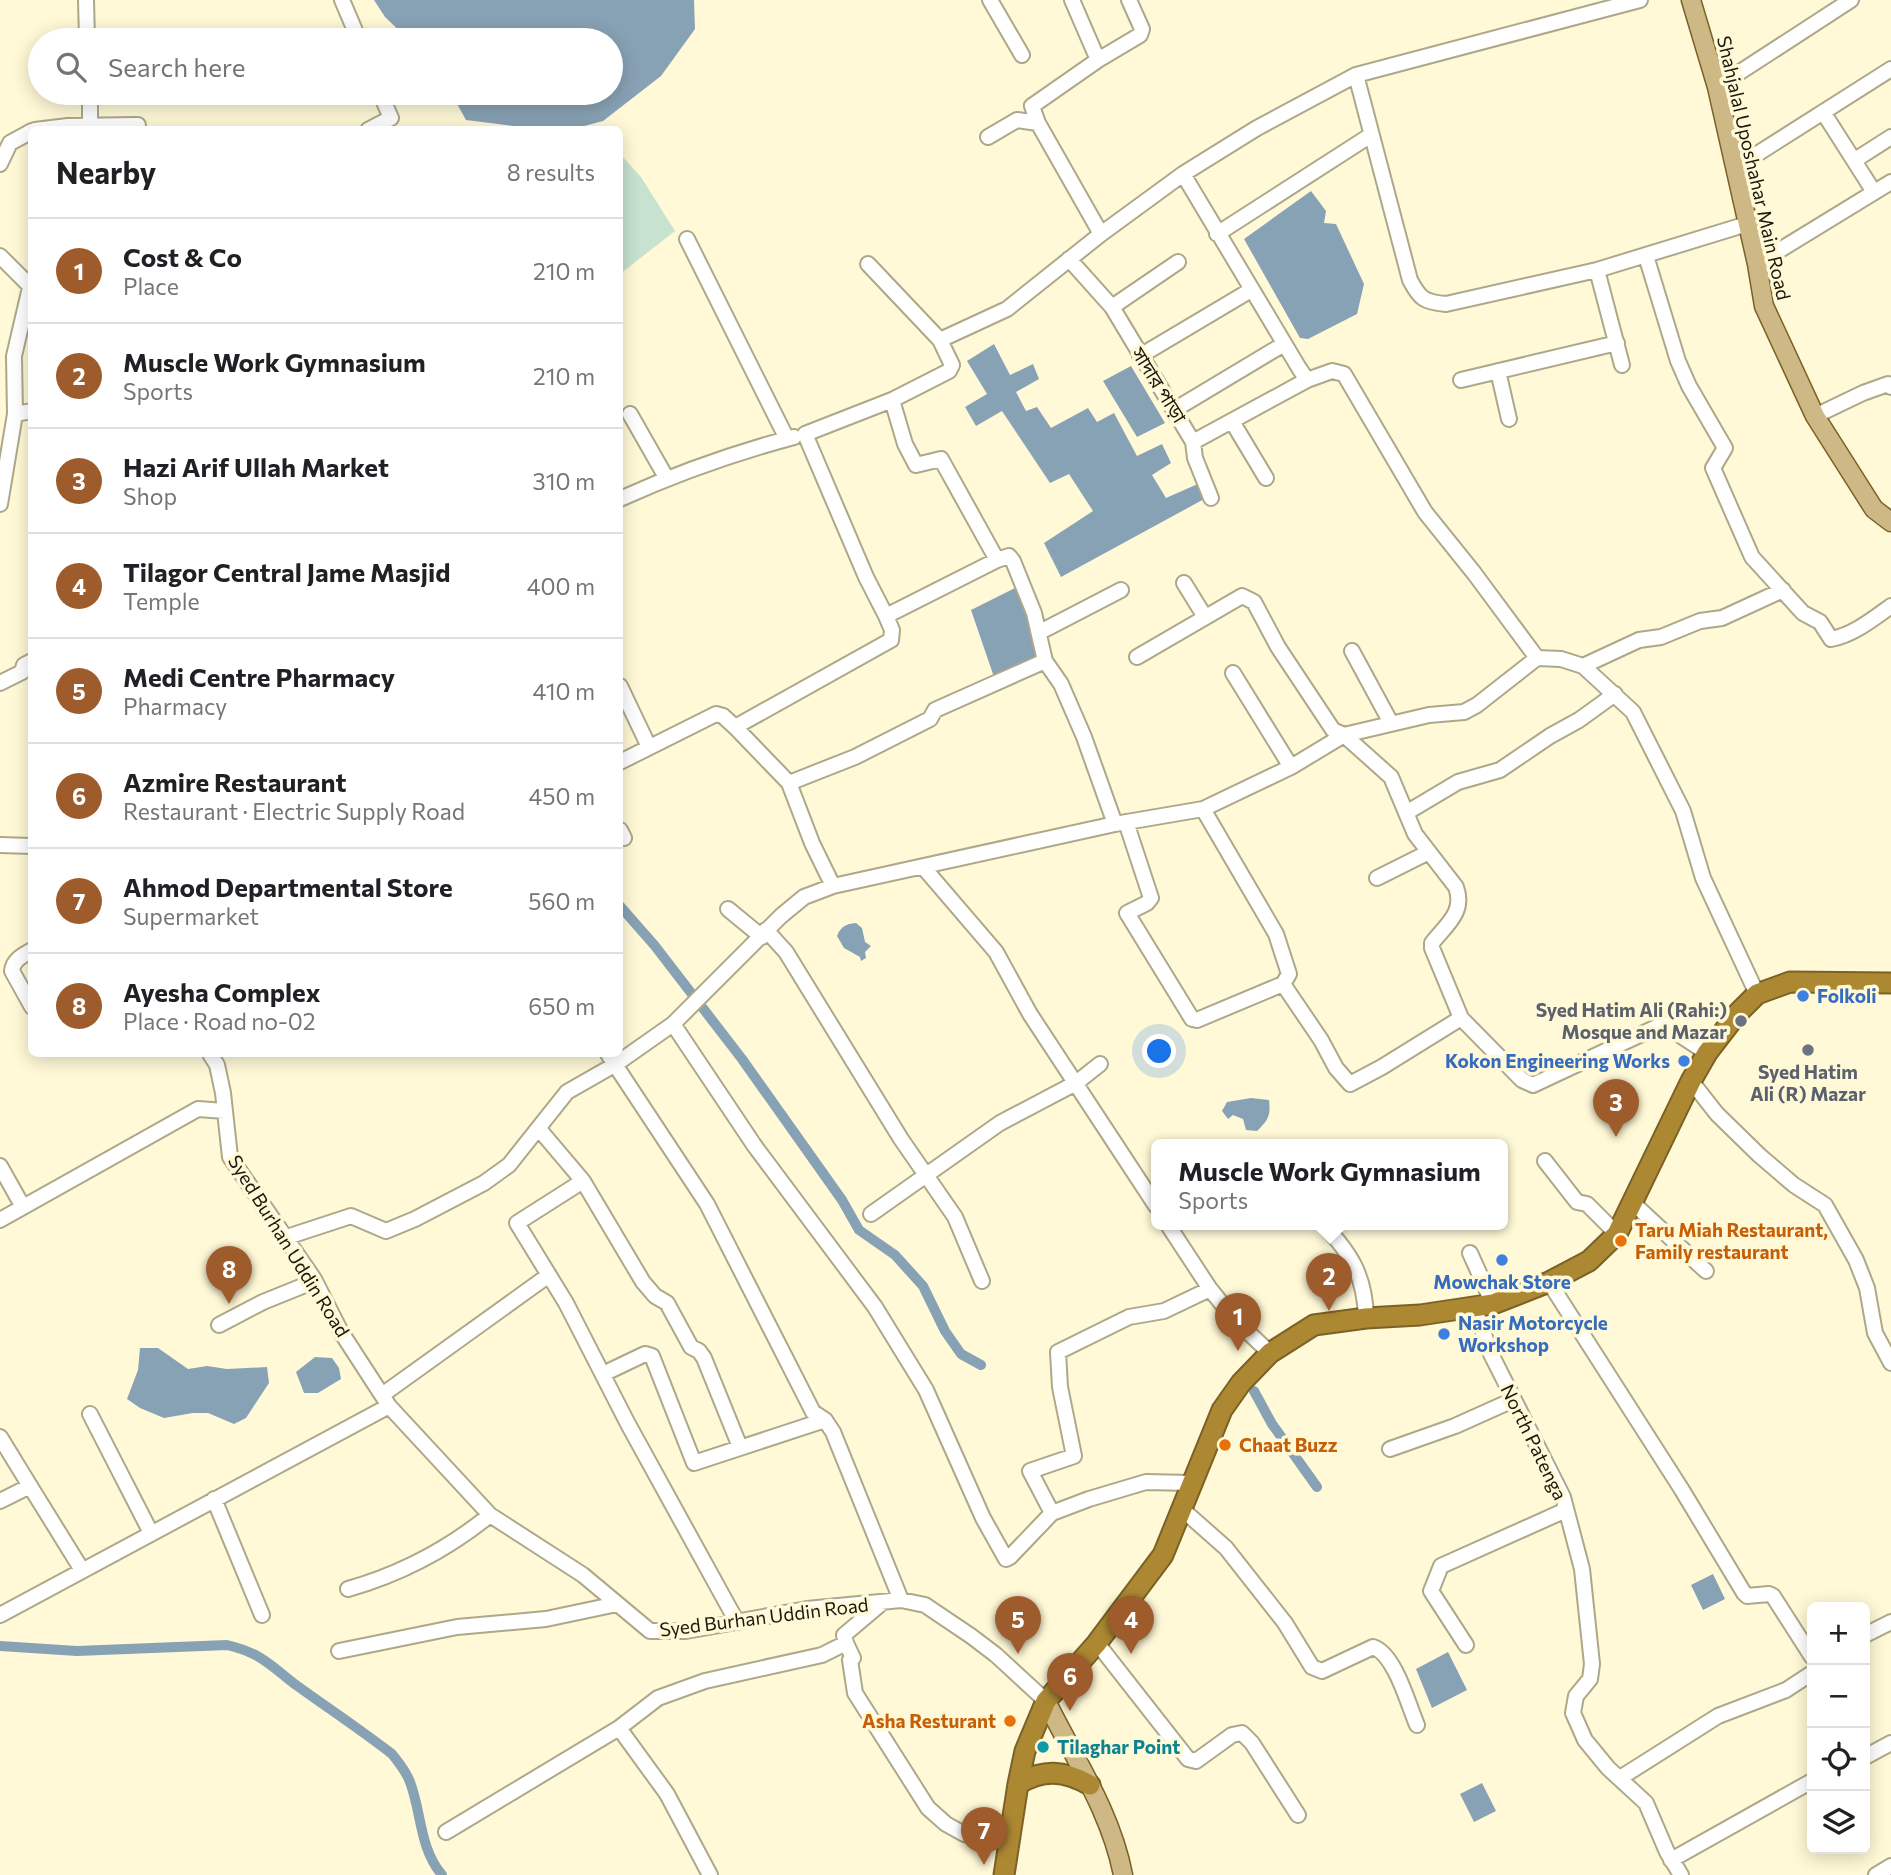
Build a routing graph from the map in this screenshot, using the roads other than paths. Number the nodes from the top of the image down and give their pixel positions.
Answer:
1 (86, 0) edge
2 (342, 0) edge
3 (990, 0) edge
4 (1072, 0) edge
5 (1129, 0) edge
6 (1640, 0) edge
7 (1851, 0) edge
8 (1692, 1) edge
9 (87, 28) edge
10 (354, 28) edge
11 (1022, 55) dead end
12 (1098, 60) junction
13 (1891, 69) edge
14 (1356, 75) junction
15 (1717, 87) junction
16 (90, 105) edge
17 (385, 105) edge
18 (1823, 113) junction
19 (1038, 122) junction
20 (138, 125) dead end
21 (91, 126) edge
22 (122, 126) edge
23 (376, 126) edge
24 (28, 133) edge
25 (1371, 135) junction
26 (988, 137) dead end
27 (1891, 137) edge
28 (1855, 160) junction
29 (0, 164) edge
30 (1735, 168) junction
31 (1183, 174) junction
32 (1891, 182) edge
33 (1874, 192) junction
34 (1747, 224) junction
35 (1217, 233) junction
36 (1101, 234) junction
37 (687, 239) dead end
38 (0, 256) edge
39 (1646, 256) junction
40 (1069, 260) junction
41 (1178, 262) dead end
42 (867, 264) dead end
43 (1757, 264) junction
44 (1597, 270) junction
45 (28, 280) edge
46 (1251, 290) junction
47 (28, 291) edge
48 (1112, 307) junction
49 (940, 340) junction
50 (1617, 343) junction
51 (1284, 344) junction
52 (1140, 356) junction
53 (1622, 365) dead end
54 (1498, 371) junction
55 (1307, 380) junction
56 (1461, 380) dead end
57 (1891, 387) edge
58 (892, 400) junction
59 (1174, 410) junction
60 (28, 412) edge
61 (15, 414) junction
62 (630, 414) dead end
63 (1815, 416) junction
64 (1509, 419) dead end
65 (1233, 423) junction
66 (805, 434) junction
67 (787, 439) junction
68 (1192, 443) junction
69 (5, 450) edge
70 (1266, 478) dead end
71 (667, 479) junction
72 (623, 498) edge
73 (1210, 498) dead end
74 (0, 504) edge
75 (1891, 522) edge
76 (997, 560) junction
77 (1184, 583) dead end
78 (1121, 590) dead end
79 (1783, 590) junction
80 (1891, 606) edge
81 (886, 616) junction
82 (1205, 617) junction
83 (1040, 632) junction
84 (1352, 651) dead end
85 (1137, 656) dead end
86 (1537, 657) junction
87 (1045, 661) junction
88 (28, 663) edge
89 (1583, 666) junction
90 (1233, 673) dead end
91 (0, 683) edge
92 (623, 692) edge
93 (1615, 694) junction
94 (1391, 723) junction
95 (735, 727) junction
96 (1345, 736) junction
97 (649, 747) junction
98 (623, 760) edge
99 (1291, 767) junction
100 (789, 783) junction
101 (1203, 809) junction
102 (1406, 813) junction
103 (1121, 823) junction
104 (0, 845) edge
105 (28, 846) edge
106 (1429, 852) junction
107 (925, 868) junction
108 (1377, 878) dead end
109 (833, 886) junction
110 (728, 909) dead end
111 (764, 933) junction
112 (28, 952) edge
113 (1891, 983) edge
114 (1283, 984) junction
115 (1757, 994) junction
116 (28, 1000) edge
117 (1461, 1018) junction
118 (673, 1024) junction
119 (623, 1053) edge
120 (1707, 1053) junction
121 (212, 1057) edge
122 (612, 1059) edge
123 (1100, 1065) dead end
124 (1691, 1081) junction
125 (1076, 1083) junction
126 (225, 1111) junction
127 (539, 1129) junction
128 (1545, 1161) dead end
129 (0, 1166) edge
130 (925, 1174) junction
131 (583, 1181) junction
132 (1151, 1198) edge
133 (1633, 1203) junction
134 (23, 1207) junction
135 (871, 1214) dead end
136 (0, 1220) edge
137 (1171, 1230) edge
138 (1329, 1230) edge
139 (1617, 1234) junction
140 (284, 1238) junction
141 (1471, 1253) dead end
142 (1706, 1271) dead end
143 (550, 1275) junction
144 (982, 1280) dead end
145 (315, 1281) junction
146 (1549, 1282) junction
147 (1210, 1289) junction
148 (1483, 1305) junction
149 (1366, 1318) junction
150 (219, 1325) dead end
151 (1269, 1353) junction
152 (1891, 1363) edge
153 (603, 1374) junction
154 (1513, 1400) junction
155 (385, 1401) junction
156 (90, 1414) dead end
157 (825, 1420) junction
158 (0, 1437) edge
159 (740, 1447) junction
160 (1390, 1449) dead end
161 (1191, 1483) junction
162 (30, 1486) junction
163 (214, 1499) junction
164 (0, 1501) edge
165 (1183, 1510) junction
166 (1566, 1510) junction
167 (1052, 1513) junction
168 (491, 1515) junction
169 (150, 1533) junction
170 (82, 1570) junction
171 (348, 1589) dead end
172 (901, 1600) junction
173 (883, 1602) junction
174 (617, 1604) junction
175 (0, 1615) edge
176 (262, 1615) dead end
177 (737, 1622) junction
178 (1891, 1622) edge
179 (1870, 1632) edge
180 (846, 1643) junction
181 (1097, 1643) junction
182 (1466, 1644) dead end
183 (1807, 1649) edge
184 (339, 1651) dead end
185 (1807, 1676) edge
186 (1046, 1701) junction
187 (1417, 1725) dead end
188 (619, 1728) junction
189 (1891, 1743) edge
190 (1870, 1754) edge
191 (1620, 1778) junction
192 (1018, 1784) junction
193 (1090, 1785) junction
194 (1807, 1785) edge
195 (1298, 1815) dead end
196 (446, 1832) dead end
197 (1009, 1843) junction
198 (1671, 1860) junction
199 (1891, 1866) edge
200 (706, 1873) edge
201 (1004, 1875) edge
202 (1123, 1875) edge
203 (1681, 1875) edge
204 (1876, 1875) edge

1 - 9 street
2 - 10 street
3 - 11 street
4 - 12 street
5 - 12 street
6 - 14 street
7 - 15 street
8 - 15 main road, Shahjalal Uposhahar Main Road
12 - 19 street
13 - 18 street
14 - 25 street
14 - 31 street
15 - 30 main road, Shahjalal Uposhahar Main Road
16 - 21 street
17 - 23 street
18 - 28 street
18 - 30 street
19 - 26 street
19 - 36 street
20 - 22 street
24 - 29 street
25 - 35 street
25 - 44 street
27 - 28 street
28 - 33 street
30 - 34 main road, Shahjalal Uposhahar Main Road
31 - 35 street
31 - 36 street
32 - 33 street
33 - 43 street
34 - 39 street
34 - 43 main road, Shahjalal Uposhahar Main Road
35 - 46 street
36 - 40 street
37 - 67 street
38 - 45 street
39 - 44 street
39 - 79 street
40 - 48 street, সাদার পাড়া
40 - 49 street
41 - 48 street
42 - 49 street
43 - 63 main road, Shahjalal Uposhahar Main Road
44 - 50 street
46 - 51 street
46 - 52 street
47 - 61 street
48 - 52 street, সাদার পাড়া
49 - 58 street
50 - 53 street
50 - 54 street
51 - 55 street
51 - 59 street
52 - 59 street, সাদার পাড়া
54 - 56 street
54 - 64 street
55 - 65 street, সাদার পাড়া
55 - 86 street, সাদার পাড়া
57 - 63 street
58 - 66 street
58 - 76 street
59 - 68 street, সাদার পাড়া
60 - 61 street
61 - 69 street
62 - 71 street
63 - 75 main road, Shahjalal Uposhahar Main Road
65 - 68 street, সাদার পাড়া
65 - 70 street
66 - 67 street
66 - 81 street
67 - 71 street
68 - 73 street
69 - 74 street
71 - 72 street
76 - 81 street
76 - 83 street
77 - 82 street
78 - 83 street
79 - 80 street
79 - 89 street
81 - 95 street
82 - 85 street
82 - 96 street
83 - 87 street
84 - 94 street
86 - 89 street
86 - 94 street
87 - 100 street
87 - 103 street
88 - 91 street
89 - 93 street
90 - 99 street
92 - 97 street
93 - 102 street
93 - 115 street
94 - 96 street
95 - 97 street
95 - 100 street
96 - 99 street
96 - 102 street
97 - 98 street
99 - 101 street
100 - 109 street
101 - 103 street
101 - 114 street
102 - 106 street
103 - 107 street
103 - 114 street
104 - 105 street
106 - 108 street
106 - 117 street
107 - 109 street
107 - 125 street
109 - 111 street
110 - 111 street
111 - 118 street
111 - 130 street
112 - 116 street
113 - 115 highway
114 - 117 street
115 - 120 highway
117 - 120 street
118 - 119 street
118 - 167 street
120 - 124 highway
121 - 126 street, Syed Burhan Uddin Road
122 - 127 street
122 - 157 street
123 - 125 street
124 - 133 highway
124 - 152 street
125 - 130 street
125 - 132 street
126 - 134 street
126 - 140 street, Syed Burhan Uddin Road
127 - 131 street
127 - 140 street
128 - 139 street
129 - 134 street
130 - 135 street
130 - 144 street
131 - 143 street
131 - 159 street
133 - 139 highway
133 - 142 street
134 - 136 street
137 - 147 street
138 - 149 street
139 - 146 highway
140 - 145 street, Syed Burhan Uddin Road
141 - 148 street, North Patenga
143 - 153 street
143 - 155 street
145 - 150 street
145 - 155 street, Syed Burhan Uddin Road
146 - 148 highway
146 - 183 street
147 - 151 street
147 - 167 street
148 - 149 highway
148 - 154 street, North Patenga
149 - 151 highway
151 - 161 highway
153 - 159 street
153 - 177 street
154 - 160 street
154 - 166 street, North Patenga
155 - 163 street
155 - 168 street, Syed Burhan Uddin Road
156 - 169 street
157 - 159 street
157 - 172 street
158 - 162 street
161 - 165 highway
161 - 167 street
162 - 164 street
162 - 170 street
163 - 169 street
163 - 176 street
165 - 181 highway
165 - 187 street
166 - 182 street
166 - 191 street, North Patenga
168 - 171 street
168 - 174 street, Syed Burhan Uddin Road
169 - 170 street
170 - 175 street
172 - 173 street, Syed Burhan Uddin Road
172 - 186 street, Syed Burhan Uddin Road
173 - 177 street, Syed Burhan Uddin Road
173 - 180 street
174 - 177 street, Syed Burhan Uddin Road
174 - 184 street
178 - 179 street
180 - 188 street
180 - 197 street
181 - 186 highway
181 - 195 street
185 - 191 street
186 - 192 highway
186 - 193 main road
188 - 196 street
188 - 200 street
189 - 190 street
191 - 198 street, North Patenga
192 - 193 highway
192 - 197 highway
193 - 202 main road
194 - 198 street
197 - 201 highway
198 - 203 street, North Patenga
199 - 204 street

